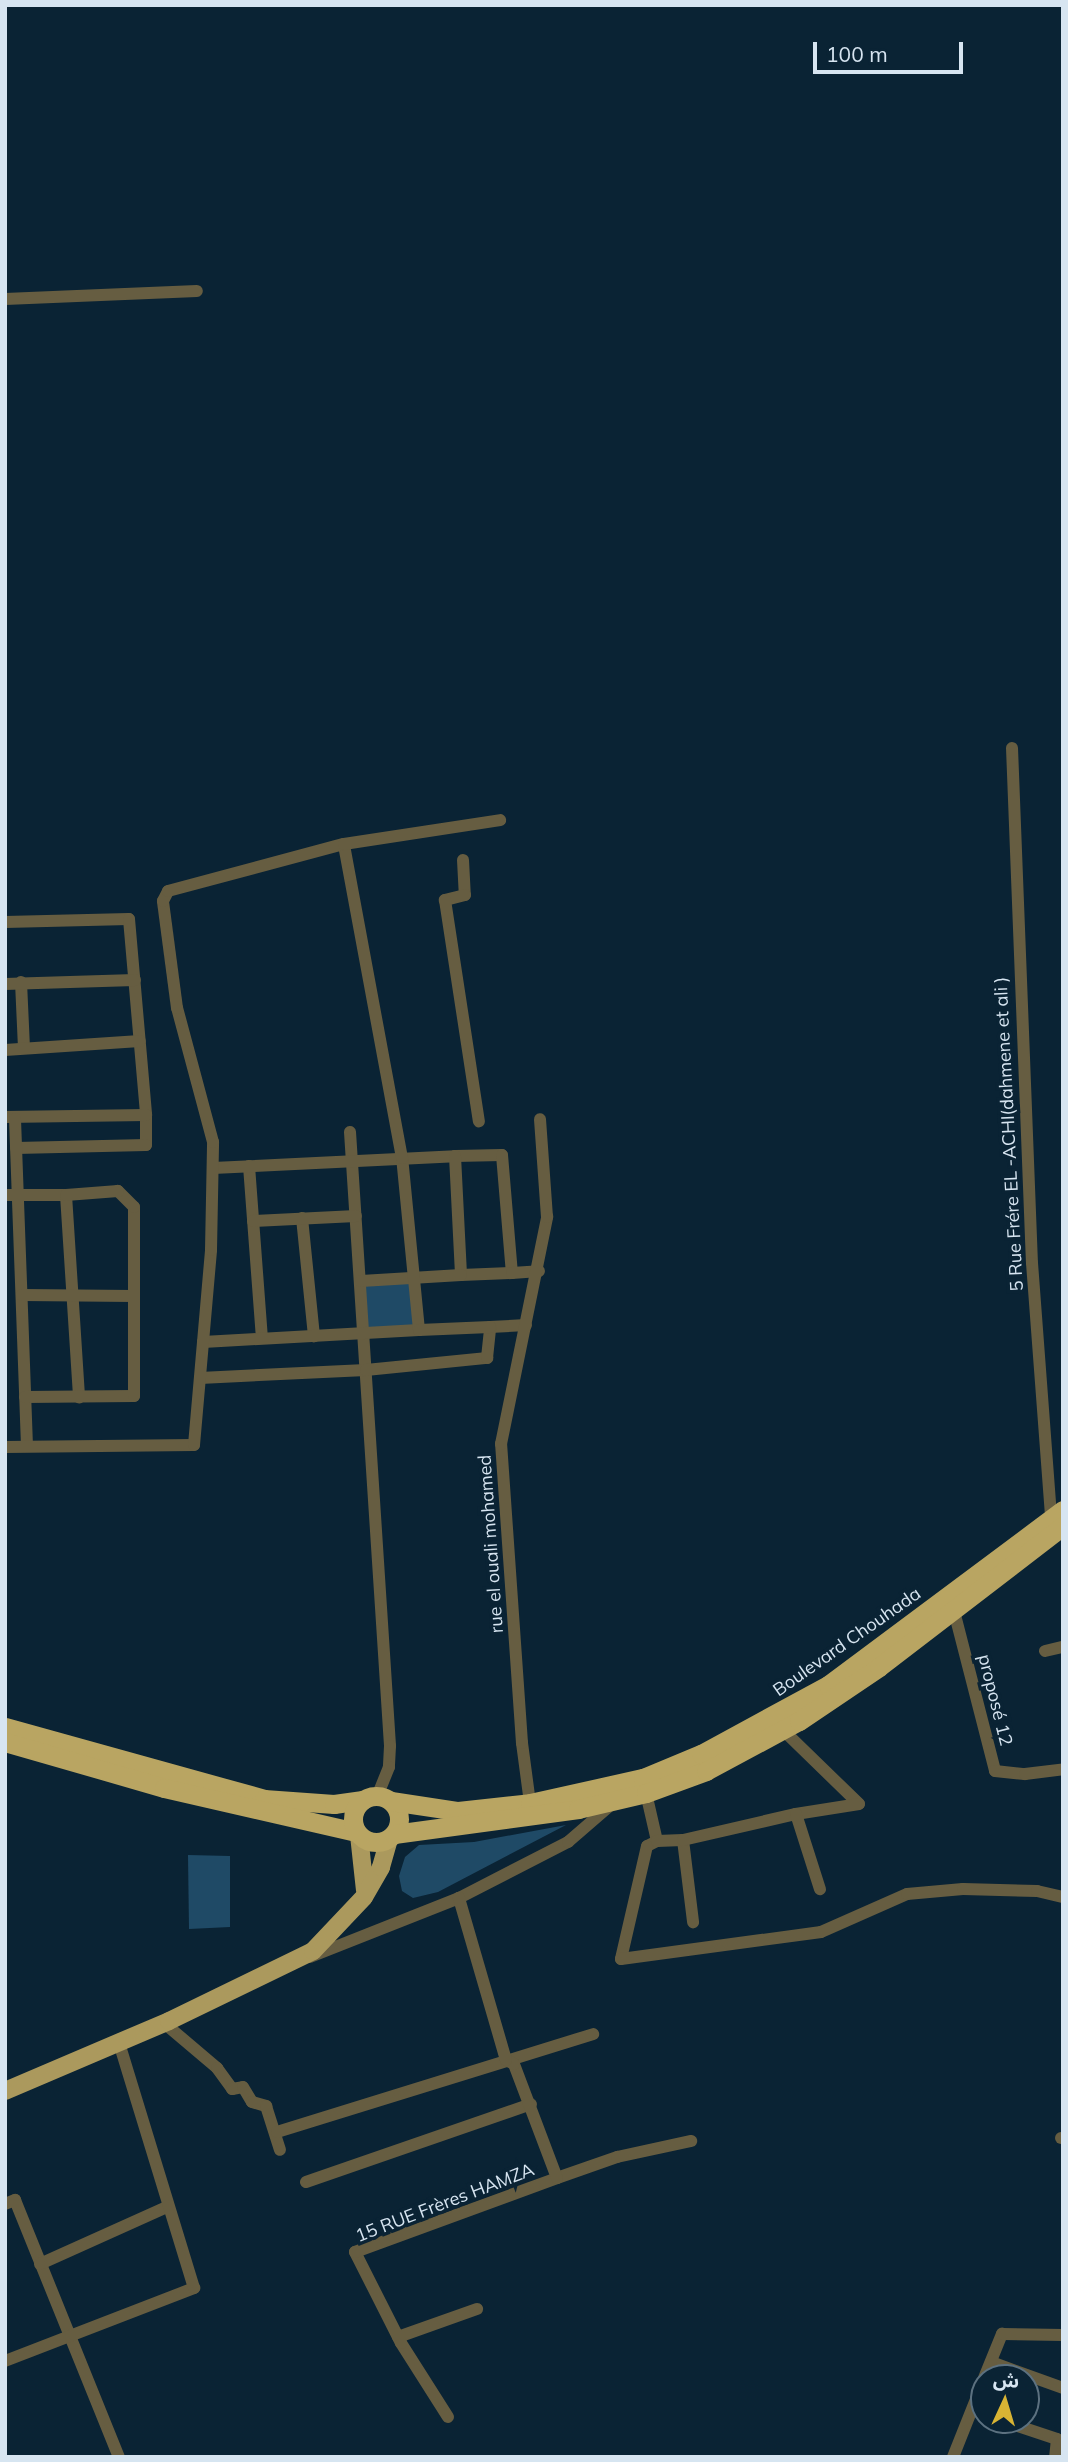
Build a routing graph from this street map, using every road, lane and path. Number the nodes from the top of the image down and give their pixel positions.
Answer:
1 (197, 291) dead end
2 (5, 299) edge
3 (1012, 748) dead end
4 (500, 820) dead end
5 (344, 844) junction
6 (463, 860) dead end
7 (5, 922) edge
8 (135, 980) junction
9 (21, 982) junction
10 (5, 984) edge
11 (140, 1041) junction
12 (23, 1048) junction
13 (5, 1049) edge
14 (146, 1115) junction
15 (10, 1118) edge
16 (540, 1119) dead end
17 (480, 1121) dead end
18 (350, 1132) dead end
19 (16, 1148) junction
20 (454, 1156) junction
21 (402, 1158) junction
22 (352, 1159) junction
23 (249, 1166) junction
24 (213, 1168) junction
25 (12, 1195) edge
26 (66, 1195) junction
27 (356, 1216) junction
28 (302, 1218) junction
29 (253, 1221) junction
30 (539, 1271) junction
31 (512, 1273) junction
32 (461, 1275) junction
33 (412, 1278) junction
34 (361, 1282) junction
35 (22, 1295) junction
36 (74, 1295) junction
37 (134, 1296) junction
38 (526, 1325) junction
39 (490, 1327) junction
40 (419, 1330) junction
41 (365, 1333) junction
42 (314, 1336) junction
43 (262, 1338) junction
44 (203, 1342) junction
45 (366, 1370) junction
46 (200, 1378) junction
47 (25, 1398) junction
48 (79, 1398) junction
49 (27, 1446) junction
50 (5, 1447) edge
51 (1059, 1518) edge
52 (954, 1611) junction
53 (1063, 1647) edge
54 (1045, 1651) dead end
55 (5, 1727) edge
56 (783, 1730) junction
57 (5, 1742) edge
58 (1063, 1769) edge
59 (646, 1793) junction
60 (377, 1799) junction
61 (617, 1800) junction
62 (530, 1802) junction
63 (796, 1814) junction
64 (357, 1834) junction
65 (392, 1837) junction
66 (682, 1840) junction
67 (657, 1841) junction
68 (820, 1889) dead end
69 (364, 1897) junction
70 (1063, 1897) edge
71 (459, 1898) junction
72 (693, 1922) dead end
73 (293, 1963) junction
74 (164, 2023) junction
75 (593, 2035) dead end
76 (119, 2043) junction
77 (506, 2060) junction
78 (5, 2091) edge
79 (531, 2104) junction
80 (277, 2132) junction
81 (691, 2141) dead end
82 (280, 2150) dead end
83 (557, 2178) junction
84 (306, 2182) dead end
85 (5, 2204) edge
86 (167, 2207) junction
87 (40, 2264) junction
88 (477, 2309) dead end
89 (69, 2335) junction
90 (1063, 2335) edge
91 (398, 2337) junction
92 (5, 2361) edge
93 (991, 2362) joint
94 (1063, 2388) edge
95 (448, 2417) dead end
96 (970, 2427) edge
97 (1040, 2433) edge
98 (119, 2457) edge
99 (953, 2457) edge
100 (1055, 2457) edge

1 - 2 street
3 - 51 street, 5 Rue Frére EL -ACHI(dahmene et ali )
4 - 5 street
5 - 21 street
5 - 24 street
6 - 17 street
7 - 8 street
8 - 9 street
8 - 11 street
9 - 10 street
9 - 12 street
11 - 12 street
11 - 14 street
12 - 13 street
14 - 15 street
14 - 19 street
15 - 19 street
16 - 30 street, rue el ouali mohamed
18 - 22 street
19 - 25 street
20 - 21 street
20 - 31 street
20 - 32 street
21 - 22 street
21 - 33 street
22 - 23 street
22 - 27 street
23 - 24 street
23 - 29 street
24 - 44 street
25 - 26 street
25 - 35 street
26 - 36 street
26 - 37 street
27 - 28 street
27 - 34 street
28 - 29 street
28 - 42 street
29 - 43 street
30 - 31 street
30 - 38 street, rue el ouali mohamed
31 - 32 street
32 - 33 street
33 - 34 street
33 - 40 street
34 - 41 street
35 - 36 street
35 - 47 street
36 - 37 street
36 - 48 street
37 - 48 street
38 - 39 street
38 - 62 street, rue el ouali mohamed
39 - 40 street
39 - 45 street
40 - 41 street
41 - 42 street
41 - 45 street
42 - 43 street
43 - 44 street
44 - 46 street
45 - 46 street
45 - 60 street
46 - 49 street
47 - 48 street
47 - 49 street
49 - 50 street
51 - 52 highway
51 - 62 highway, Boulevard Chouhada
52 - 56 highway
52 - 58 street, proposé 12
53 - 54 street
55 - 60 highway, Boulevard Chouhada
56 - 59 highway
56 - 63 street
57 - 64 highway
59 - 61 highway
59 - 67 street
60 - 62 highway, Boulevard Chouhada
60 - 64 highway
60 - 65 highway
61 - 65 highway
61 - 71 street
63 - 66 street
63 - 68 street
64 - 65 highway
64 - 69 main road
65 - 69 main road
66 - 67 street
66 - 72 street
67 - 70 street
69 - 73 main road
71 - 73 street
71 - 77 street, 15 RUE Frères HAMZA
73 - 74 main road
74 - 76 main road
74 - 80 street
75 - 77 street
76 - 78 main road
76 - 86 street
77 - 79 street, 15 RUE Frères HAMZA
77 - 80 street
79 - 83 street, 15 RUE Frères HAMZA
79 - 84 street
80 - 82 street
81 - 83 street
83 - 91 street, 15 RUE Frères HAMZA
85 - 87 street
86 - 87 street
86 - 89 street
87 - 89 street
88 - 91 street
89 - 92 street
89 - 98 street
90 - 93 street
91 - 95 street, 15 RUE Frères HAMZA
93 - 94 street
96 - 99 street
97 - 100 street

